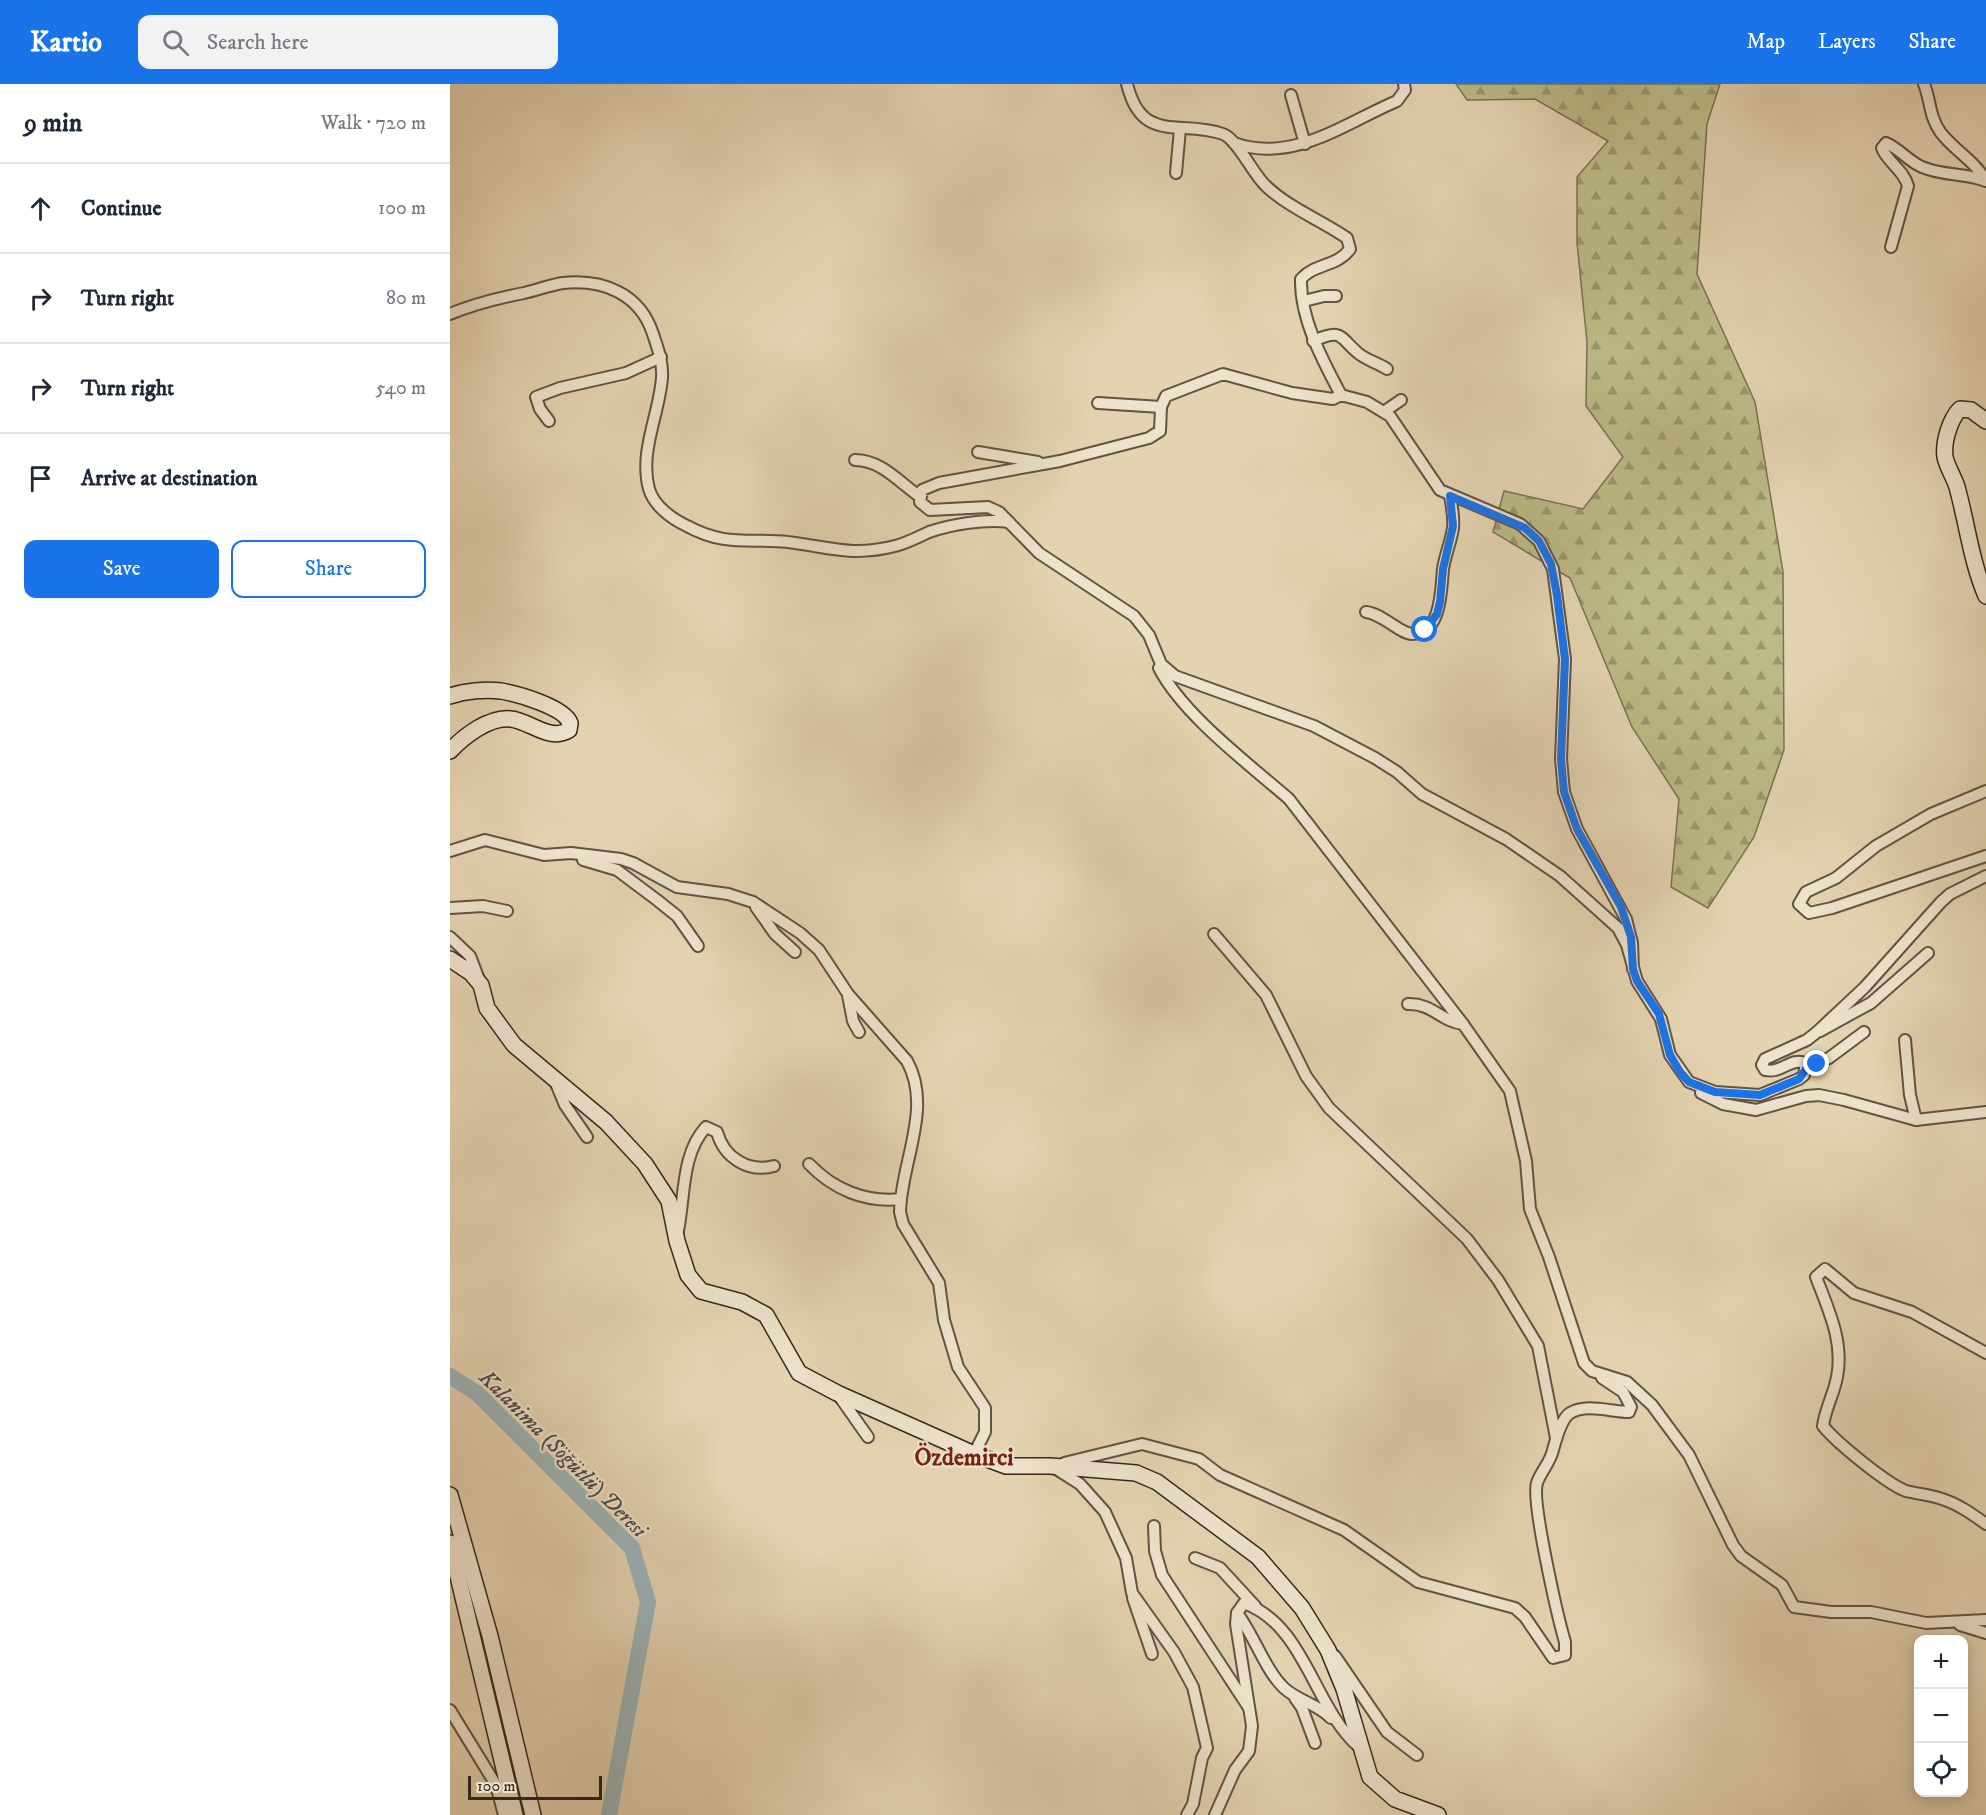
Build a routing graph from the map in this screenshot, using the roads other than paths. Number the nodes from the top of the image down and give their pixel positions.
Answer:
1 (1127, 84) edge
2 (1404, 84) edge
3 (1924, 84) edge
4 (1291, 95) dead end
5 (1180, 129) junction
6 (1234, 143) junction
7 (1305, 144) junction
8 (1176, 173) dead end
9 (1986, 181) edge
10 (1891, 247) dead end
11 (1336, 296) dead end
12 (1305, 301) junction
13 (450, 314) edge
14 (1313, 341) junction
15 (661, 357) junction
16 (1387, 369) dead end
17 (1341, 395) junction
18 (1401, 400) dead end
19 (1098, 403) dead end
20 (1161, 407) junction
21 (1385, 411) junction
22 (549, 421) dead end
23 (1986, 421) edge
24 (978, 452) dead end
25 (855, 460) dead end
26 (1053, 463) junction
27 (919, 496) junction
28 (1450, 496) junction
29 (1009, 522) junction
30 (1986, 596) edge
31 (1366, 612) dead end
32 (1158, 658) junction
33 (450, 696) edge
34 (450, 751) edge
35 (1986, 791) edge
36 (450, 851) edge
37 (557, 855) junction
38 (1986, 856) edge
39 (1986, 876) edge
40 (753, 902) junction
41 (450, 908) edge
42 (507, 911) dead end
43 (1214, 934) dead end
44 (450, 937) edge
45 (698, 946) dead end
46 (795, 952) dead end
47 (1928, 953) dead end
48 (450, 959) edge
49 (1633, 969) junction
50 (481, 985) junction
51 (848, 994) junction
52 (1408, 1004) dead end
53 (1463, 1024) junction
54 (859, 1032) dead end
55 (1817, 1032) junction
56 (1864, 1032) dead end
57 (1905, 1040) dead end
58 (1806, 1069) junction
59 (555, 1082) junction
60 (1689, 1082) junction
61 (1986, 1112) edge
62 (1916, 1120) junction
63 (587, 1137) dead end
64 (809, 1164) dead end
65 (774, 1166) dead end
66 (901, 1199) junction
67 (676, 1241) junction
68 (1986, 1353) edge
69 (1592, 1371) junction
70 (837, 1393) junction
71 (868, 1437) dead end
72 (1556, 1438) junction
73 (974, 1454) junction
74 (1050, 1466) junction
75 (450, 1495) edge
76 (1986, 1524) edge
77 (1154, 1526) dead end
78 (450, 1543) edge
79 (1195, 1558) dead end
80 (1132, 1593) junction
81 (1255, 1607) junction
82 (1237, 1613) junction
83 (1986, 1620) edge
84 (1951, 1623) junction
85 (1986, 1633) edge
86 (1328, 1650) junction
87 (1152, 1654) dead end
88 (1293, 1695) junction
89 (1249, 1708) junction
90 (450, 1710) edge
91 (1336, 1722) junction
92 (1315, 1743) dead end
93 (1359, 1747) junction
94 (1417, 1755) dead end
95 (504, 1815) edge
96 (515, 1815) edge
97 (533, 1815) edge
98 (1187, 1815) edge
99 (1215, 1815) edge
100 (1438, 1815) edge

1 - 5 street
2 - 7 street
3 - 9 street
4 - 7 street
5 - 6 street
5 - 8 street
6 - 7 street
6 - 12 street
9 - 10 street
11 - 12 street
12 - 14 street
13 - 15 street
14 - 16 street
14 - 17 street
15 - 22 street
15 - 29 street
17 - 20 street
17 - 21 street
18 - 21 street
19 - 20 street
20 - 26 street
21 - 28 street
23 - 30 street
24 - 26 street
25 - 27 street
26 - 27 street
27 - 29 street
28 - 31 street
28 - 49 street
29 - 32 street
32 - 49 street
32 - 53 street
33 - 34 street
35 - 38 street
36 - 37 street
37 - 40 street
37 - 45 street
39 - 55 street
40 - 46 street
40 - 51 street
41 - 42 street
43 - 72 street
44 - 50 street
47 - 55 street
48 - 50 street
49 - 60 street
50 - 59 street
51 - 54 street
51 - 66 street
52 - 53 street
53 - 69 street
55 - 58 street
56 - 58 street
57 - 62 street
58 - 60 street
59 - 63 street
59 - 67 street
60 - 62 street
61 - 62 street
64 - 66 street
65 - 67 street
66 - 73 street
67 - 70 street
68 - 76 street
69 - 72 street
69 - 84 street
70 - 71 street
70 - 73 street
72 - 74 street
73 - 74 street
74 - 80 street
74 - 86 street
75 - 97 street
77 - 89 street
78 - 96 street
79 - 81 street
80 - 87 street
80 - 98 street
81 - 82 street
81 - 91 street
82 - 88 street
82 - 89 street
83 - 84 street
84 - 85 street
86 - 93 street
86 - 94 street
88 - 91 street
88 - 92 street
89 - 99 street
90 - 95 street
91 - 93 street
93 - 100 street

